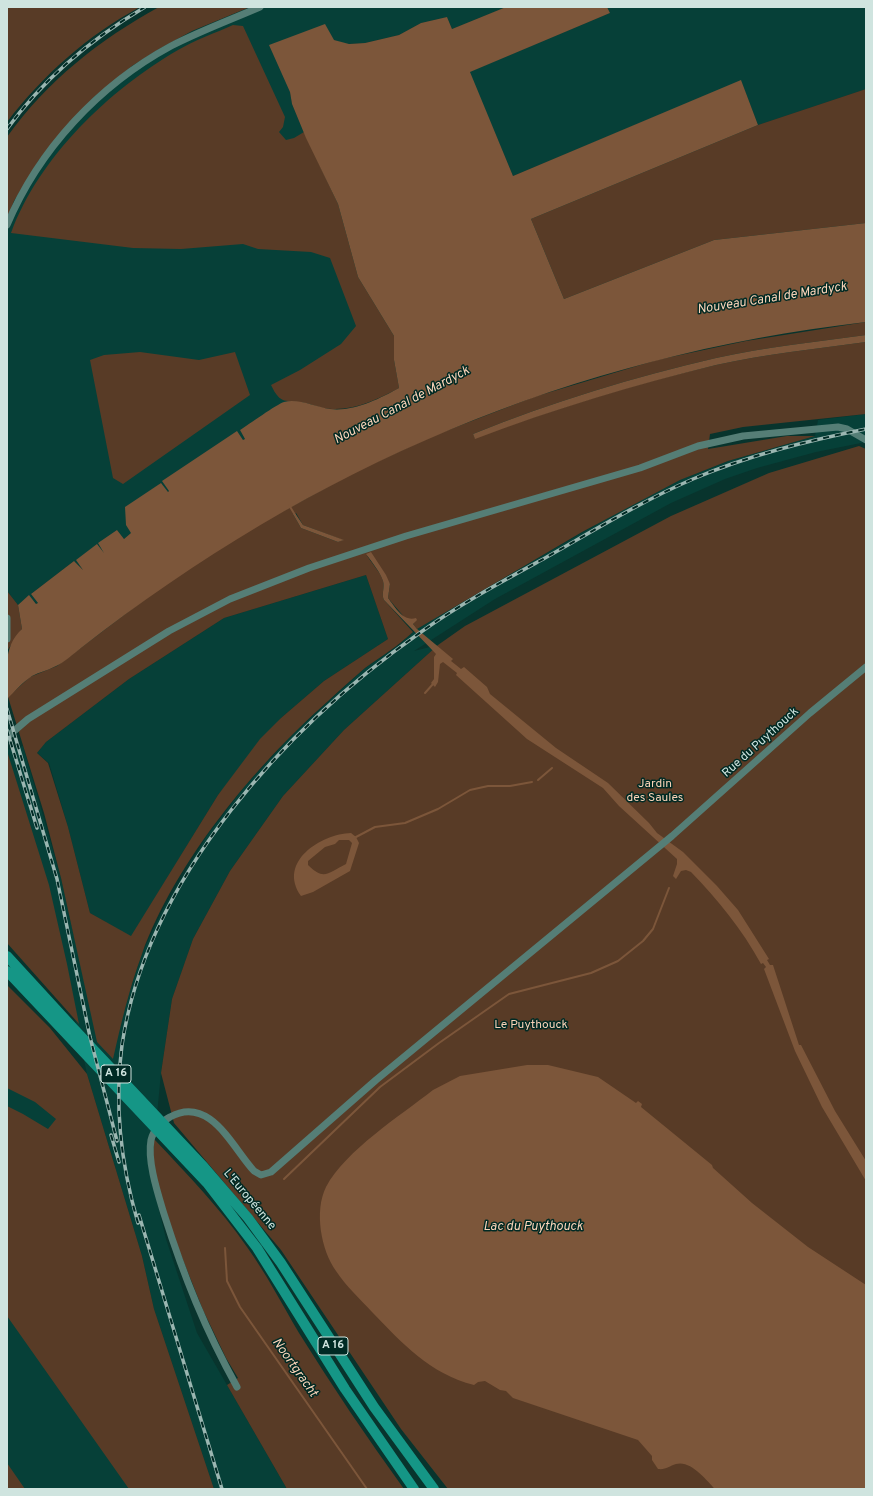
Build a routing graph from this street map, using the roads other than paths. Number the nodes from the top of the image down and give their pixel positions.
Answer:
1 (260, 7) edge
2 (7, 225) edge
3 (866, 440) edge
4 (7, 618) edge
5 (7, 639) edge
6 (866, 667) edge
7 (7, 737) edge
8 (7, 956) edge
9 (7, 971) edge
10 (185, 1154) junction
11 (237, 1387) dead end
12 (414, 1489) edge
13 (434, 1489) edge

1 - 2 street
3 - 7 street
4 - 5 street
6 - 11 street, Rue du Puythouck
8 - 10 highway, L'Européenne / A 16
9 - 10 highway, L'Européenne / A 16
10 - 12 highway, L'Européenne / A 16
10 - 13 highway, L'Européenne / A 16

